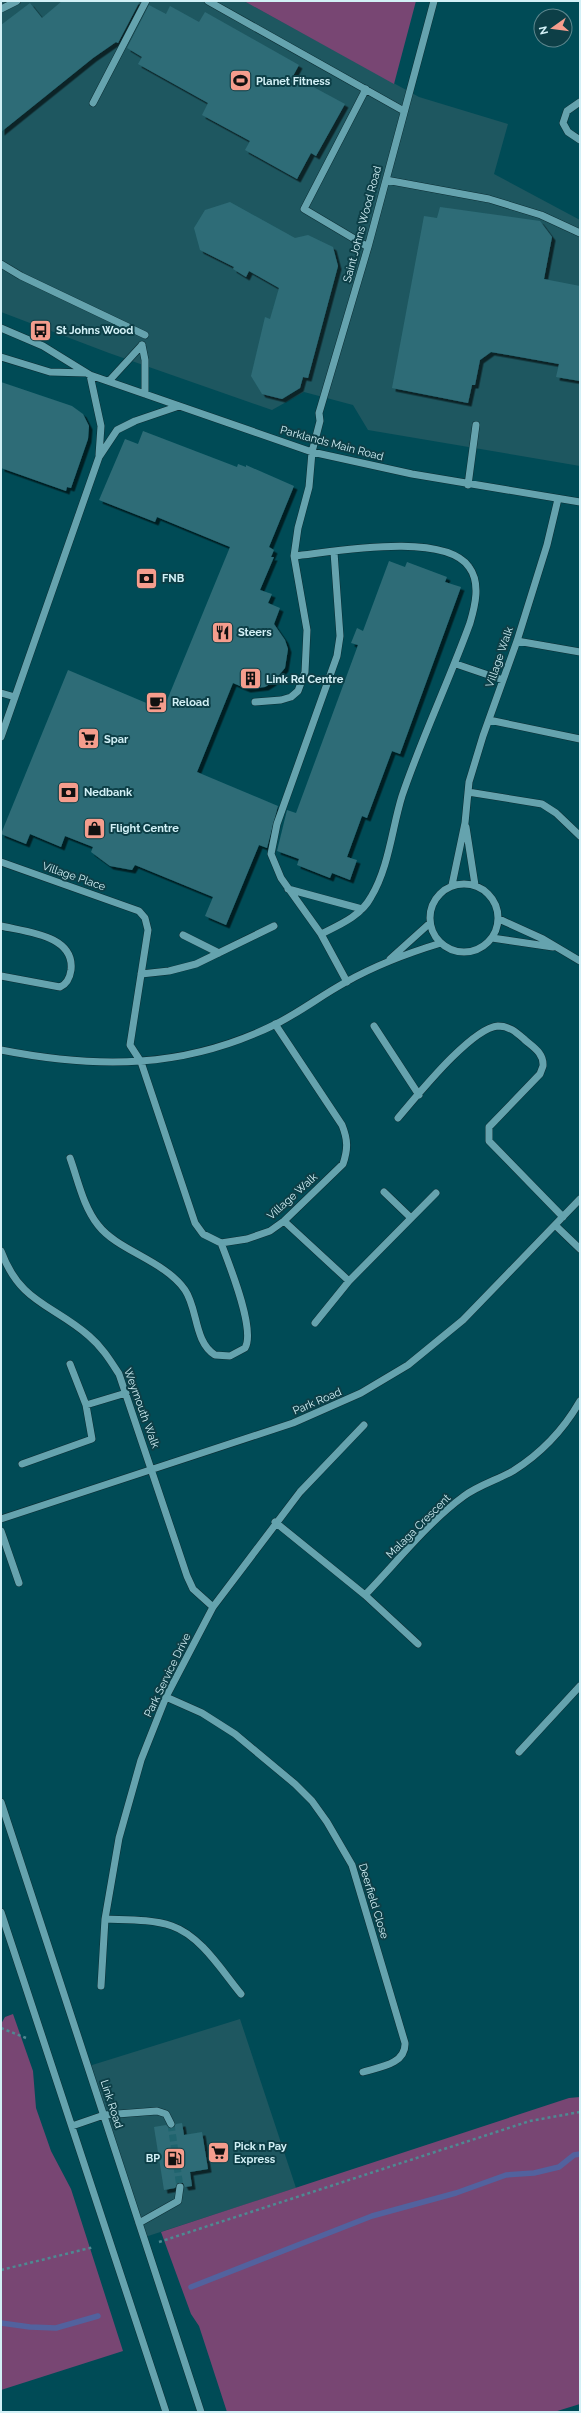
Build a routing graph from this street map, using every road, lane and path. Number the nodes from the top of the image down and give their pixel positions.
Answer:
1 (17, 1) edge
2 (146, 1) edge
3 (208, 1) edge
4 (434, 1) edge
5 (1, 9) edge
6 (366, 89) junction
7 (580, 102) edge
8 (93, 103) dead end
9 (404, 111) junction
10 (580, 140) edge
11 (386, 180) junction
12 (580, 233) edge
13 (368, 247) junction
14 (1, 264) edge
15 (1, 328) edge
16 (145, 335) dead end
17 (1, 357) edge
18 (88, 374) junction
19 (109, 381) junction
20 (146, 394) junction
21 (179, 406) junction
22 (476, 425) dead end
23 (312, 452) junction
24 (99, 457) junction
25 (468, 485) junction
26 (558, 499) junction
27 (580, 502) edge
28 (334, 552) junction
29 (294, 556) junction
30 (517, 641) junction
31 (580, 652) edge
32 (456, 664) junction
33 (503, 680) junction
34 (1, 693) edge
35 (15, 697) junction
36 (255, 702) dead end
37 (489, 720) junction
38 (1, 737) edge
39 (580, 739) edge
40 (468, 792) junction
41 (465, 823) junction
42 (580, 836) edge
43 (1, 862) edge
44 (452, 885) junction
45 (475, 885) junction
46 (288, 889) junction
47 (362, 909) junction
48 (499, 919) junction
49 (430, 923) junction
50 (1, 926) edge
51 (274, 926) dead end
52 (321, 934) junction
53 (183, 935) dead end
54 (492, 938) junction
55 (441, 943) junction
56 (554, 947) junction
57 (219, 953) junction
58 (387, 961) junction
59 (580, 961) edge
60 (141, 974) junction
61 (1, 976) edge
62 (347, 982) junction
63 (275, 1024) junction
64 (374, 1026) dead end
65 (1, 1050) edge
66 (141, 1062) junction
67 (419, 1094) junction
68 (398, 1118) dead end
69 (70, 1158) dead end
70 (384, 1192) dead end
71 (436, 1193) dead end
72 (580, 1198) edge
73 (563, 1217) junction
74 (411, 1218) junction
75 (284, 1221) junction
76 (556, 1225) junction
77 (221, 1243) junction
78 (580, 1249) edge
79 (1, 1250) edge
80 (349, 1282) junction
81 (315, 1324) dead end
82 (70, 1364) dead end
83 (126, 1393) junction
84 (580, 1402) edge
85 (86, 1405) junction
86 (364, 1425) dead end
87 (22, 1464) dead end
88 (152, 1469) junction
89 (1, 1519) edge
90 (275, 1522) junction
91 (1, 1531) edge
92 (19, 1583) dead end
93 (365, 1595) junction
94 (213, 1607) junction
95 (418, 1644) dead end
96 (580, 1686) edge
97 (166, 1697) junction
98 (519, 1752) dead end
99 (1, 1802) edge
100 (1, 1912) edge
101 (105, 1920) junction
102 (101, 1986) dead end
103 (241, 1994) dead end
104 (1, 2028) edge
105 (26, 2038) dead end
106 (363, 2072) dead end
107 (580, 2112) edge
108 (104, 2115) junction
109 (171, 2124) tunnel mouth
110 (72, 2126) junction
111 (180, 2187) tunnel mouth
112 (139, 2223) junction
113 (159, 2243) dead end
114 (94, 2247) dead end
115 (1, 2270) edge
116 (166, 2412) edge
117 (201, 2412) edge

1 - 5 street
2 - 8 street
3 - 6 street
4 - 9 street, Saint Johns Wood Road
6 - 9 street
6 - 13 street
7 - 10 street
9 - 11 street, Saint Johns Wood Road
11 - 12 street
11 - 13 street, Saint Johns Wood Road
13 - 23 street, Saint Johns Wood Road
14 - 16 street
15 - 18 street, Parklands Main Road
17 - 18 street, Parklands Main Road
18 - 19 street, Parklands Main Road
18 - 24 street
19 - 20 street, Parklands Main Road
19 - 20 street
20 - 21 street, Parklands Main Road
21 - 23 street, Parklands Main Road
21 - 24 street
22 - 25 street
23 - 25 street, Parklands Main Road
23 - 29 street, Saint Johns Wood Road
24 - 35 street
25 - 26 street, Parklands Main Road
26 - 27 street, Parklands Main Road
26 - 30 street, Village Walk
28 - 29 street
28 - 32 street
28 - 46 street
29 - 36 street, Saint Johns Wood Road
30 - 31 street
30 - 33 street, Village Walk
32 - 33 street
32 - 47 street
33 - 37 street, Village Walk
34 - 35 street
35 - 38 street
37 - 39 street
37 - 40 street, Village Walk
40 - 41 street, Village Walk
40 - 42 street
41 - 44 street, Village Walk
41 - 45 street, Village Walk
43 - 60 street, Village Place
44 - 45 street
44 - 49 street
45 - 48 street
46 - 47 street
46 - 52 street
47 - 52 street
48 - 54 street
48 - 56 street
49 - 55 street
49 - 58 street
50 - 61 street
51 - 57 street
52 - 62 street
53 - 57 street
54 - 55 street
54 - 56 street
55 - 58 street
56 - 59 street
57 - 60 street
58 - 62 street
60 - 66 street
62 - 63 street
63 - 66 street
63 - 75 street, Village Walk
64 - 67 street
65 - 66 street
66 - 77 street
67 - 68 street
67 - 73 street
69 - 77 street
70 - 74 street
71 - 74 street
72 - 73 street, Park Road
73 - 76 street, Park Road
74 - 80 street
75 - 77 street, Village Walk
75 - 80 street
76 - 78 street
76 - 88 street, Park Road
79 - 83 street, Weymouth Walk
80 - 81 street
82 - 85 street
83 - 85 street
83 - 88 street, Weymouth Walk
84 - 93 street, Malaga Crescent
85 - 87 street
86 - 90 street, Park Service Drive
88 - 89 street, Park Road
88 - 94 street, Weymouth Walk
90 - 93 street
90 - 94 street, Park Service Drive
91 - 92 street
93 - 95 street
94 - 97 street, Park Service Drive
96 - 98 street
97 - 101 street, Park Service Drive
97 - 106 street, Deerfield Close
99 - 108 street, Link Road
100 - 110 street
101 - 102 street, Park Service Drive
101 - 103 street
104 - 105 path
107 - 113 path
108 - 109 street
108 - 110 street
108 - 112 street, Link Road
110 - 116 street
111 - 112 street
112 - 117 street, Link Road
114 - 115 path

